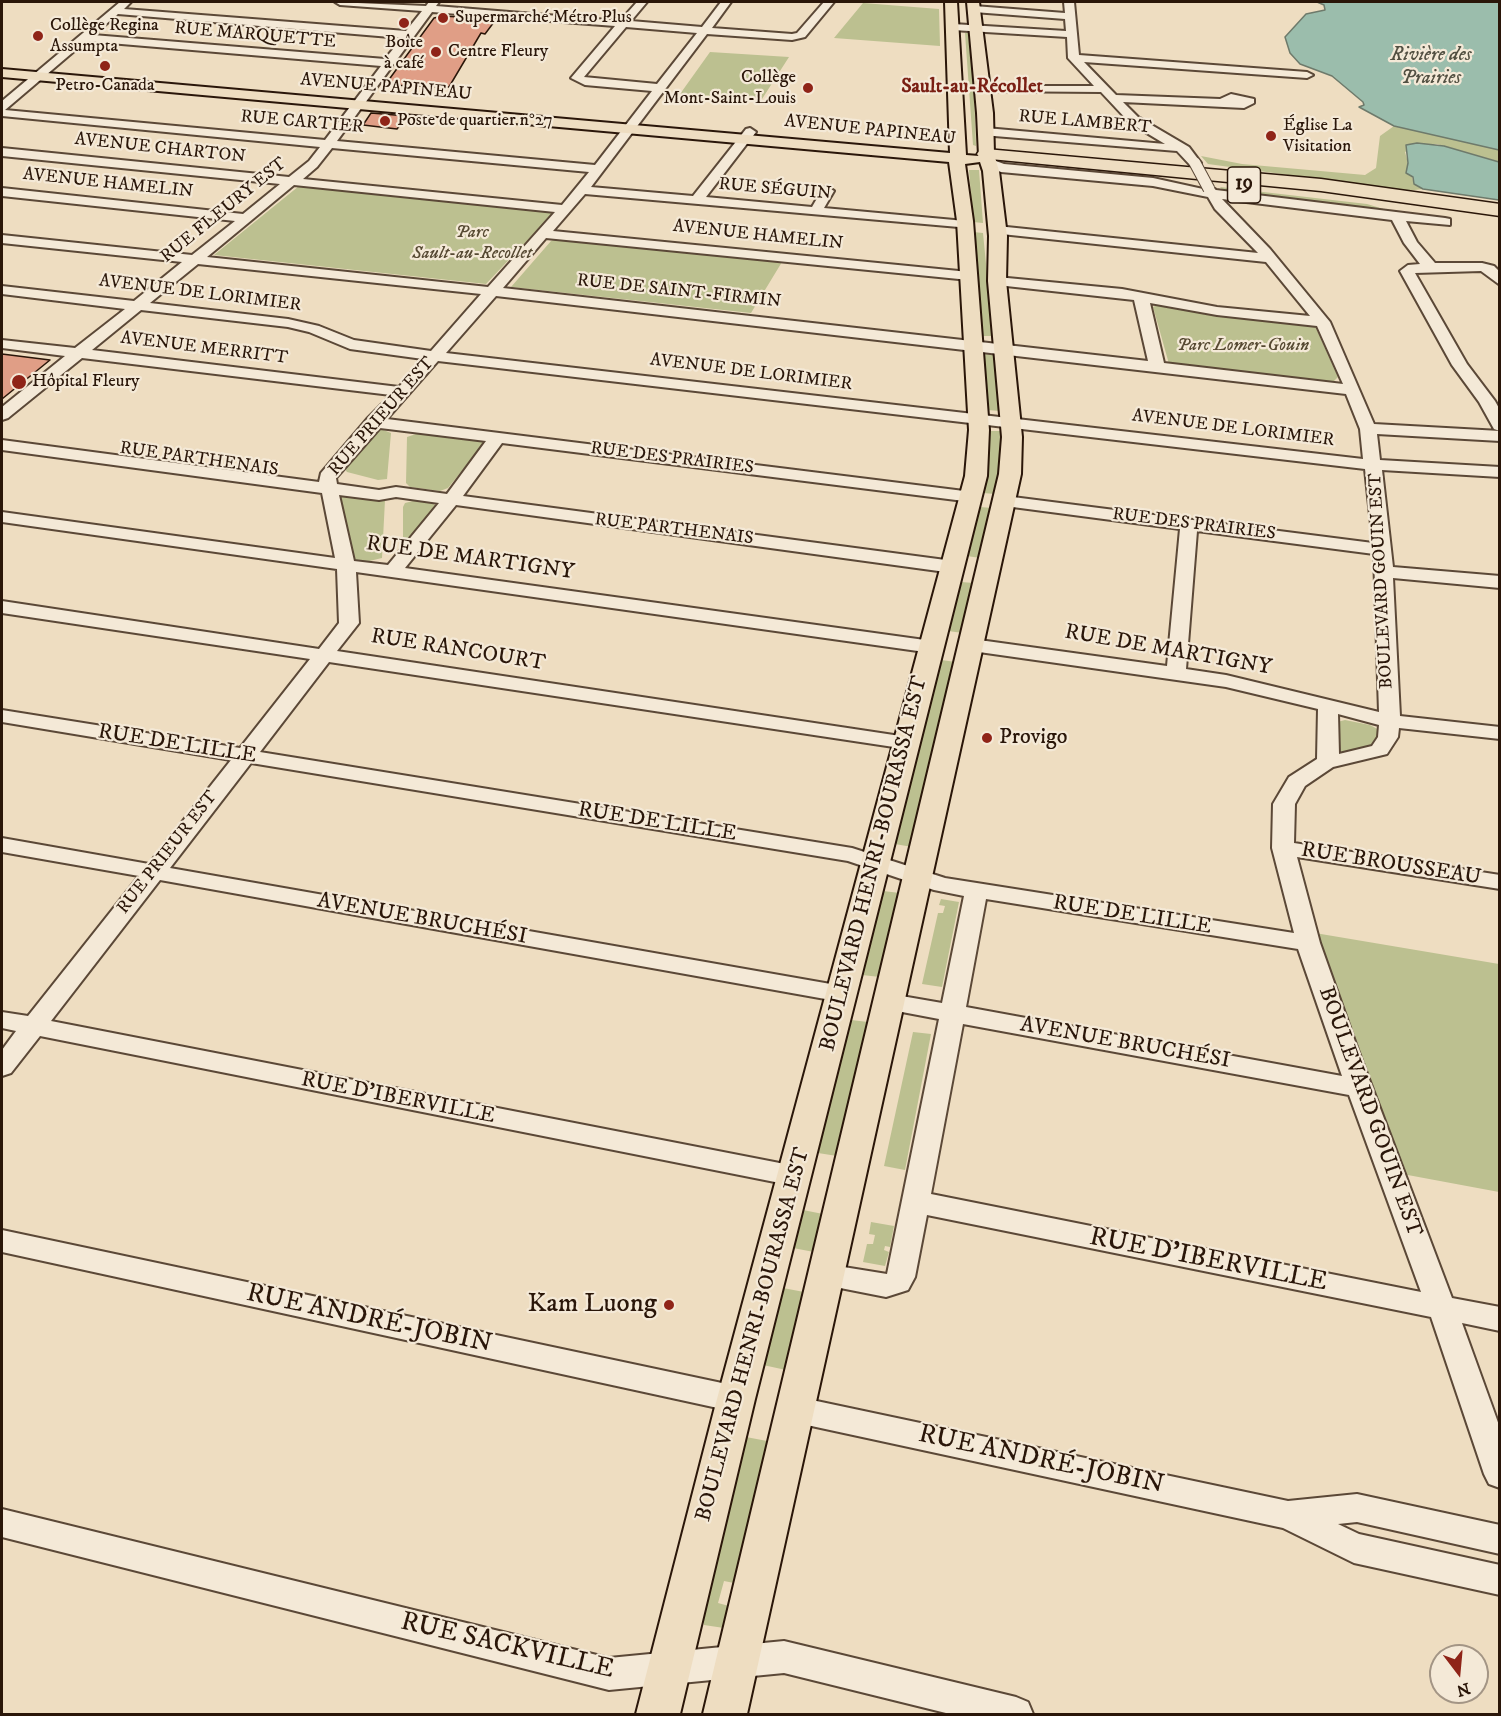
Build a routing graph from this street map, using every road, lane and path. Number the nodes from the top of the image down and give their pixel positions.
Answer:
1 (127, 2) edge
2 (340, 2) edge
3 (642, 2) edge
4 (726, 2) edge
5 (829, 2) edge
6 (951, 2) edge
7 (1069, 2) edge
8 (431, 5) edge
9 (974, 5) edge
10 (115, 11) junction
11 (1070, 16) junction
12 (623, 24) junction
13 (953, 27) junction
14 (976, 28) junction
15 (704, 30) junction
16 (1070, 34) junction
17 (410, 35) junction
18 (84, 38) junction
19 (1074, 58) junction
20 (388, 63) junction
21 (2, 66) edge
22 (2, 73) edge
23 (42, 73) junction
24 (1307, 75) dead end
25 (661, 88) junction
26 (983, 89) junction
27 (1108, 94) junction
28 (359, 101) junction
29 (1222, 102) dead end
30 (2, 106) edge
31 (2, 113) edge
32 (632, 125) junction
33 (986, 132) junction
34 (748, 135) junction
35 (330, 144) junction
36 (1181, 148) junction
37 (2, 152) edge
38 (958, 155) junction
39 (987, 158) junction
40 (598, 169) junction
41 (293, 181) junction
42 (582, 190) junction
43 (828, 191) dead end
44 (2, 192) edge
45 (1210, 192) junction
46 (697, 200) junction
47 (566, 208) junction
48 (1500, 210) edge
49 (815, 212) junction
50 (1397, 217) junction
51 (247, 218) junction
52 (1500, 219) edge
53 (1445, 222) dead end
54 (965, 225) junction
55 (997, 230) junction
56 (543, 234) junction
57 (2, 239) edge
58 (1270, 258) junction
59 (196, 260) junction
60 (1430, 267) junction
61 (969, 276) junction
62 (997, 281) junction
63 (1500, 281) edge
64 (2, 290) edge
65 (493, 291) junction
66 (1141, 297) junction
67 (138, 305) junction
68 (1323, 322) junction
69 (2, 344) edge
70 (974, 345) junction
71 (1004, 348) junction
72 (78, 354) junction
73 (436, 356) junction
74 (1156, 368) junction
75 (1351, 390) junction
76 (403, 392) junction
77 (2, 415) edge
78 (978, 420) junction
79 (373, 422) junction
80 (1011, 422) junction
81 (1500, 426) edge
82 (1368, 429) junction
83 (2, 434) edge
84 (1500, 436) edge
85 (497, 438) junction
86 (2, 444) edge
87 (1375, 465) junction
88 (1500, 472) edge
89 (328, 483) junction
90 (972, 496) junction
91 (450, 501) junction
92 (1005, 501) junction
93 (2, 517) edge
94 (1189, 525) junction
95 (1383, 550) junction
96 (346, 566) junction
97 (953, 567) junction
98 (392, 572) junction
99 (1383, 572) junction
100 (1500, 582) edge
101 (2, 607) edge
102 (972, 645) junction
103 (932, 647) junction
104 (325, 655) junction
105 (1176, 673) junction
106 (1328, 708) junction
107 (2, 716) edge
108 (1390, 721) junction
109 (1500, 734) edge
110 (907, 743) junction
111 (245, 756) junction
112 (1328, 762) junction
113 (2, 845) edge
114 (1283, 848) junction
115 (876, 862) junction
116 (151, 873) junction
117 (919, 877) junction
118 (1500, 882) edge
119 (976, 891) junction
120 (1308, 943) junction
121 (842, 994) junction
122 (890, 1002) junction
123 (952, 1012) junction
124 (2, 1020) edge
125 (33, 1027) junction
126 (2, 1067) edge
127 (1359, 1088) junction
128 (795, 1176) junction
129 (916, 1202) junction
130 (2, 1241) edge
131 (825, 1275) junction
132 (1441, 1307) junction
133 (1500, 1319) edge
134 (736, 1399) junction
135 (794, 1408) junction
136 (1500, 1474) edge
137 (1288, 1515) junction
138 (2, 1523) edge
139 (1500, 1540) edge
140 (1500, 1580) edge
141 (736, 1661) junction
142 (669, 1669) junction
143 (658, 1714) edge
144 (725, 1714) edge
145 (1016, 1714) edge

1 - 10 street
2 - 8 street
3 - 12 street
4 - 15 street, RUE PRIEUR EST
5 - 15 street
6 - 13 main road, BOULEVARD HENRI-BOURASSA EST
7 - 11 street
8 - 12 street
8 - 17 street, RUE FLEURY EST
9 - 11 street
9 - 14 main road, BOULEVARD HENRI-BOURASSA EST
10 - 17 street
10 - 18 street
11 - 16 street
12 - 15 street
12 - 25 street
13 - 14 street
13 - 38 main road, BOULEVARD HENRI-BOURASSA EST
14 - 16 street
14 - 26 main road, BOULEVARD HENRI-BOURASSA EST
15 - 25 street, RUE PRIEUR EST
16 - 19 street
17 - 20 street, RUE FLEURY EST
18 - 20 street, RUE MARQUETTE
18 - 23 street
19 - 24 street
19 - 27 street, BOULEVARD GOUIN EST
20 - 28 street, RUE FLEURY EST
21 - 23 main road, AVENUE PAPINEAU
22 - 23 main road, AVENUE PAPINEAU
23 - 28 main road, AVENUE PAPINEAU
23 - 30 street
25 - 32 street, RUE PRIEUR EST
26 - 27 street
26 - 33 main road, BOULEVARD HENRI-BOURASSA EST
27 - 29 street
27 - 36 street, BOULEVARD GOUIN EST
28 - 32 main road, AVENUE PAPINEAU
28 - 35 street, RUE FLEURY EST
31 - 35 street, RUE CARTIER
32 - 34 main road, AVENUE PAPINEAU
32 - 40 street, RUE PRIEUR EST
33 - 36 street, RUE LAMBERT
33 - 39 main road, BOULEVARD HENRI-BOURASSA EST
34 - 38 main road, AVENUE PAPINEAU
34 - 46 street
35 - 40 street, RUE CARTIER
35 - 41 street, RUE FLEURY EST
36 - 45 street, BOULEVARD GOUIN EST, bridge
37 - 41 street, AVENUE CHARTON
38 - 39 main road, AVENUE PAPINEAU
38 - 54 main road, BOULEVARD HENRI-BOURASSA EST
39 - 45 street, AVENUE PAPINEAU
39 - 48 highway, 19
39 - 52 highway, 19
39 - 55 main road, BOULEVARD HENRI-BOURASSA EST
40 - 42 street, RUE PRIEUR EST
41 - 47 street, AVENUE CHARTON
41 - 51 street, RUE FLEURY EST
42 - 46 street, RUE SÉGUIN
42 - 47 street, RUE PRIEUR EST
43 - 49 street
44 - 51 street, AVENUE HAMELIN
45 - 50 street, AVENUE PAPINEAU
45 - 58 street, BOULEVARD GOUIN EST
46 - 49 street, RUE SÉGUIN
47 - 56 street, RUE PRIEUR EST
49 - 54 street, RUE SÉGUIN
50 - 53 street, AVENUE PAPINEAU
50 - 60 street
51 - 59 street, RUE FLEURY EST
54 - 61 main road, BOULEVARD HENRI-BOURASSA EST
55 - 58 street
55 - 62 main road, BOULEVARD HENRI-BOURASSA EST
56 - 61 street, AVENUE HAMELIN
56 - 65 street, RUE PRIEUR EST
57 - 59 street, RUE DE SAINT-FIRMIN
58 - 68 street, BOULEVARD GOUIN EST
59 - 65 street, RUE DE SAINT-FIRMIN
59 - 67 street, RUE FLEURY EST
60 - 63 street
60 - 81 street
61 - 70 main road, BOULEVARD HENRI-BOURASSA EST
62 - 66 street
62 - 71 main road, BOULEVARD HENRI-BOURASSA EST
64 - 67 street, AVENUE DE LORIMIER
65 - 70 street, RUE DE SAINT-FIRMIN
65 - 73 street, RUE PRIEUR EST
66 - 68 street
66 - 74 street
67 - 72 street, RUE FLEURY EST
67 - 73 street, AVENUE DE LORIMIER
68 - 75 street, BOULEVARD GOUIN EST
69 - 72 street, AVENUE MERRITT
70 - 71 street, RUE DE SAINT-FIRMIN
70 - 78 main road, BOULEVARD HENRI-BOURASSA EST
71 - 74 street, RUE DE SAINT-FIRMIN
71 - 80 main road, BOULEVARD HENRI-BOURASSA EST
72 - 76 street, AVENUE MERRITT
72 - 77 street, RUE FLEURY EST
73 - 76 street, RUE PRIEUR EST
73 - 78 street, AVENUE DE LORIMIER
74 - 75 street, RUE DE SAINT-FIRMIN
75 - 82 street, BOULEVARD GOUIN EST
76 - 79 street, RUE PRIEUR EST
78 - 80 street, AVENUE DE LORIMIER
78 - 90 main road, BOULEVARD HENRI-BOURASSA EST
79 - 85 street, RUE DES PRAIRIES
79 - 89 street, RUE PRIEUR EST
80 - 87 street, AVENUE DE LORIMIER
80 - 92 main road, BOULEVARD HENRI-BOURASSA EST
82 - 84 street
82 - 87 street, BOULEVARD GOUIN EST
83 - 89 street, RUE PARTHENAIS
85 - 90 street, RUE DES PRAIRIES
85 - 91 street
86 - 89 street, RUE PARTHENAIS
87 - 88 street, AVENUE DE LORIMIER
87 - 95 street, BOULEVARD GOUIN EST
89 - 91 street, RUE PARTHENAIS
89 - 96 street, RUE PRIEUR EST
90 - 97 main road, BOULEVARD HENRI-BOURASSA EST
91 - 97 street, RUE PARTHENAIS
91 - 98 street
92 - 94 street, RUE DES PRAIRIES
92 - 102 main road, BOULEVARD HENRI-BOURASSA EST
93 - 96 street, RUE DE MARTIGNY
94 - 95 street, RUE DES PRAIRIES
94 - 105 street
95 - 99 street, BOULEVARD GOUIN EST
96 - 98 street, RUE DE MARTIGNY
96 - 104 street, RUE PRIEUR EST
97 - 103 main road, BOULEVARD HENRI-BOURASSA EST
98 - 103 street, RUE DE MARTIGNY
99 - 100 street
99 - 108 street, BOULEVARD GOUIN EST
101 - 104 street, RUE RANCOURT
102 - 105 street, RUE DE MARTIGNY
102 - 117 main road, BOULEVARD HENRI-BOURASSA EST
103 - 110 main road, BOULEVARD HENRI-BOURASSA EST
104 - 110 street, RUE RANCOURT
104 - 111 street, RUE PRIEUR EST
105 - 106 street, RUE DE MARTIGNY
106 - 108 street, RUE DE MARTIGNY
106 - 112 street
107 - 111 street, RUE DE LILLE
108 - 109 street, RUE DE MARTIGNY
108 - 112 street, BOULEVARD GOUIN EST
110 - 115 main road, BOULEVARD HENRI-BOURASSA EST
111 - 115 street, RUE DE LILLE
111 - 116 street, RUE PRIEUR EST
112 - 114 street, BOULEVARD GOUIN EST
113 - 116 street, AVENUE BRUCHÉSI
114 - 118 street, RUE BROUSSEAU
114 - 120 street, BOULEVARD GOUIN EST
115 - 117 street, RUE DE LILLE
115 - 121 main road, BOULEVARD HENRI-BOURASSA EST
116 - 121 street, AVENUE BRUCHÉSI
116 - 125 street, RUE PRIEUR EST
117 - 119 street, RUE DE LILLE
117 - 122 main road, BOULEVARD HENRI-BOURASSA EST
119 - 120 street, RUE DE LILLE
119 - 123 street
120 - 127 street, BOULEVARD GOUIN EST
121 - 128 main road, BOULEVARD HENRI-BOURASSA EST
122 - 123 street, AVENUE BRUCHÉSI
122 - 131 main road, BOULEVARD HENRI-BOURASSA EST
123 - 127 street, AVENUE BRUCHÉSI
123 - 129 street
124 - 125 street, RUE D'IBERVILLE
125 - 126 street, RUE PRIEUR EST
125 - 128 street, RUE D'IBERVILLE
127 - 132 street, BOULEVARD GOUIN EST
128 - 134 main road, BOULEVARD HENRI-BOURASSA EST
129 - 131 street
129 - 132 street, RUE D'IBERVILLE
130 - 134 street, RUE ANDRÉ-JOBIN
131 - 135 main road, BOULEVARD HENRI-BOURASSA EST
132 - 133 street, RUE D'IBERVILLE
132 - 136 street, BOULEVARD GOUIN EST
134 - 142 main road, BOULEVARD HENRI-BOURASSA EST
135 - 137 street, RUE ANDRÉ-JOBIN
135 - 141 main road, BOULEVARD HENRI-BOURASSA EST
137 - 139 street, RUE ANDRÉ-JOBIN
137 - 140 street, RUE ANDRÉ-JOBIN
138 - 142 street, RUE SACKVILLE
141 - 142 street, RUE SACKVILLE
141 - 144 main road, BOULEVARD HENRI-BOURASSA EST
141 - 145 street, RUE SACKVILLE
142 - 143 main road, BOULEVARD HENRI-BOURASSA EST

